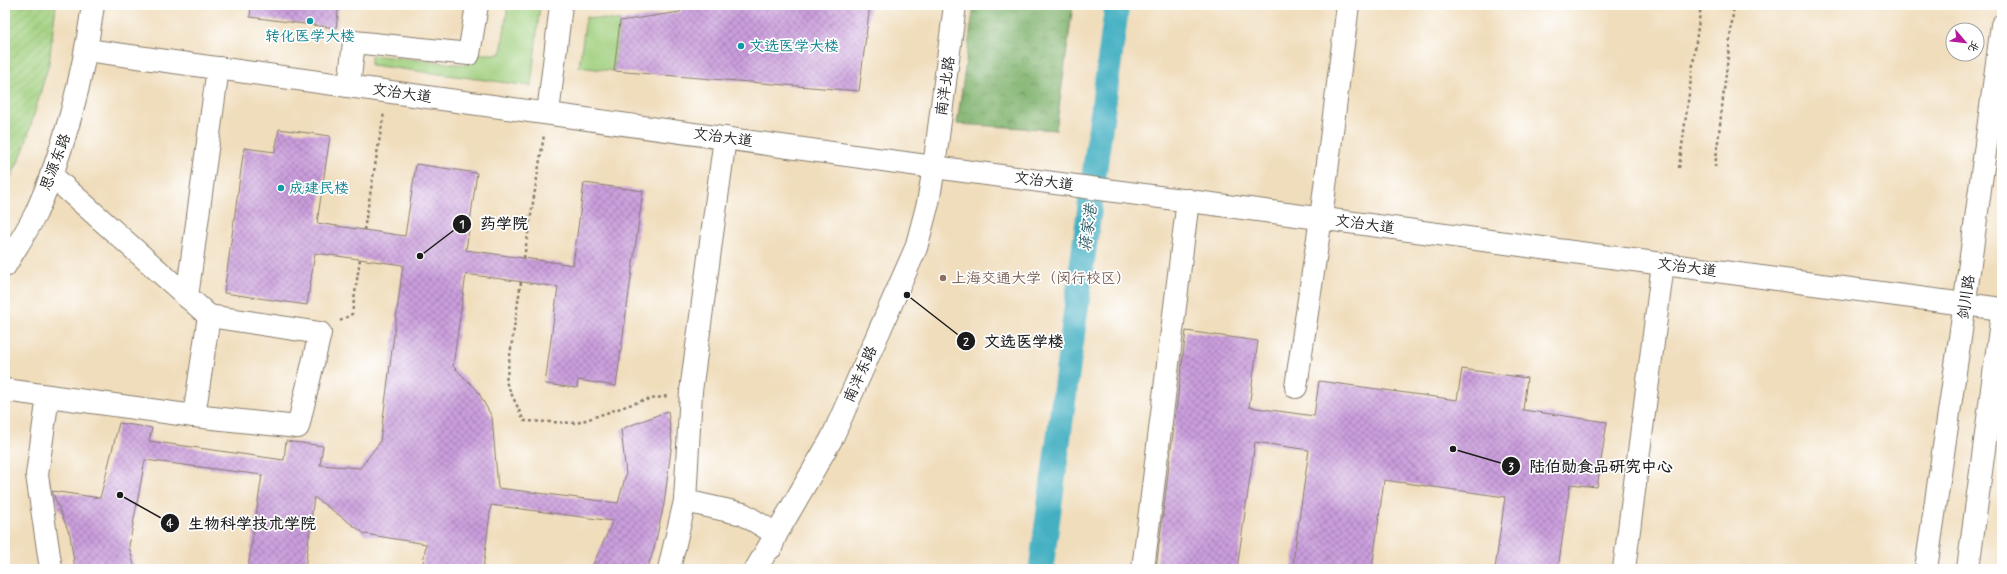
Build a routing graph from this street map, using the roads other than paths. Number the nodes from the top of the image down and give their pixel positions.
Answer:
1 (92, 5) edge
2 (477, 5) edge
3 (561, 5) edge
4 (955, 5) edge
5 (1348, 5) edge
6 (2002, 25) edge
7 (87, 50) junction
8 (218, 68) junction
9 (349, 86) junction
10 (548, 113) junction
11 (725, 138) junction
12 (934, 166) junction
13 (51, 175) junction
14 (1188, 200) junction
15 (1321, 218) junction
16 (1663, 264) junction
17 (5, 266) edge
18 (187, 297) junction
19 (1965, 304) junction
20 (2002, 309) edge
21 (2002, 314) edge
22 (209, 316) junction
23 (1296, 388) dead end
24 (5, 390) edge
25 (48, 396) junction
26 (194, 416) junction
27 (685, 501) junction
28 (776, 534) junction
29 (51, 569) edge
30 (669, 569) edge
31 (756, 569) edge
32 (764, 569) edge
33 (1144, 569) edge
34 (1624, 569) edge
35 (1926, 569) edge
36 (1968, 569) edge

1 - 7 main road, 思源东路
2 - 9 main road
3 - 10 main road
4 - 12 main road, 南洋北路
5 - 15 main road
6 - 19 main road, 剑川路
7 - 8 main road, 文治大道
7 - 13 main road, 思源东路
8 - 9 main road, 文治大道
8 - 18 main road
9 - 10 main road, 文治大道
10 - 11 main road, 文治大道
11 - 12 main road, 文治大道
11 - 27 main road
12 - 14 main road, 文治大道
12 - 28 main road, 南洋东路
13 - 17 main road, 思源东路
13 - 18 main road
14 - 15 main road, 文治大道
14 - 33 main road
15 - 16 main road, 文治大道
15 - 23 main road
16 - 19 main road, 文治大道
16 - 34 main road
18 - 22 main road
19 - 20 main road, 文治大道
19 - 35 main road, 剑川路
21 - 36 main road
22 - 26 main road
22 - 26 main road
24 - 25 main road
25 - 26 main road
25 - 29 main road
27 - 28 main road
27 - 30 main road
28 - 31 main road, 南洋东路
28 - 32 main road

